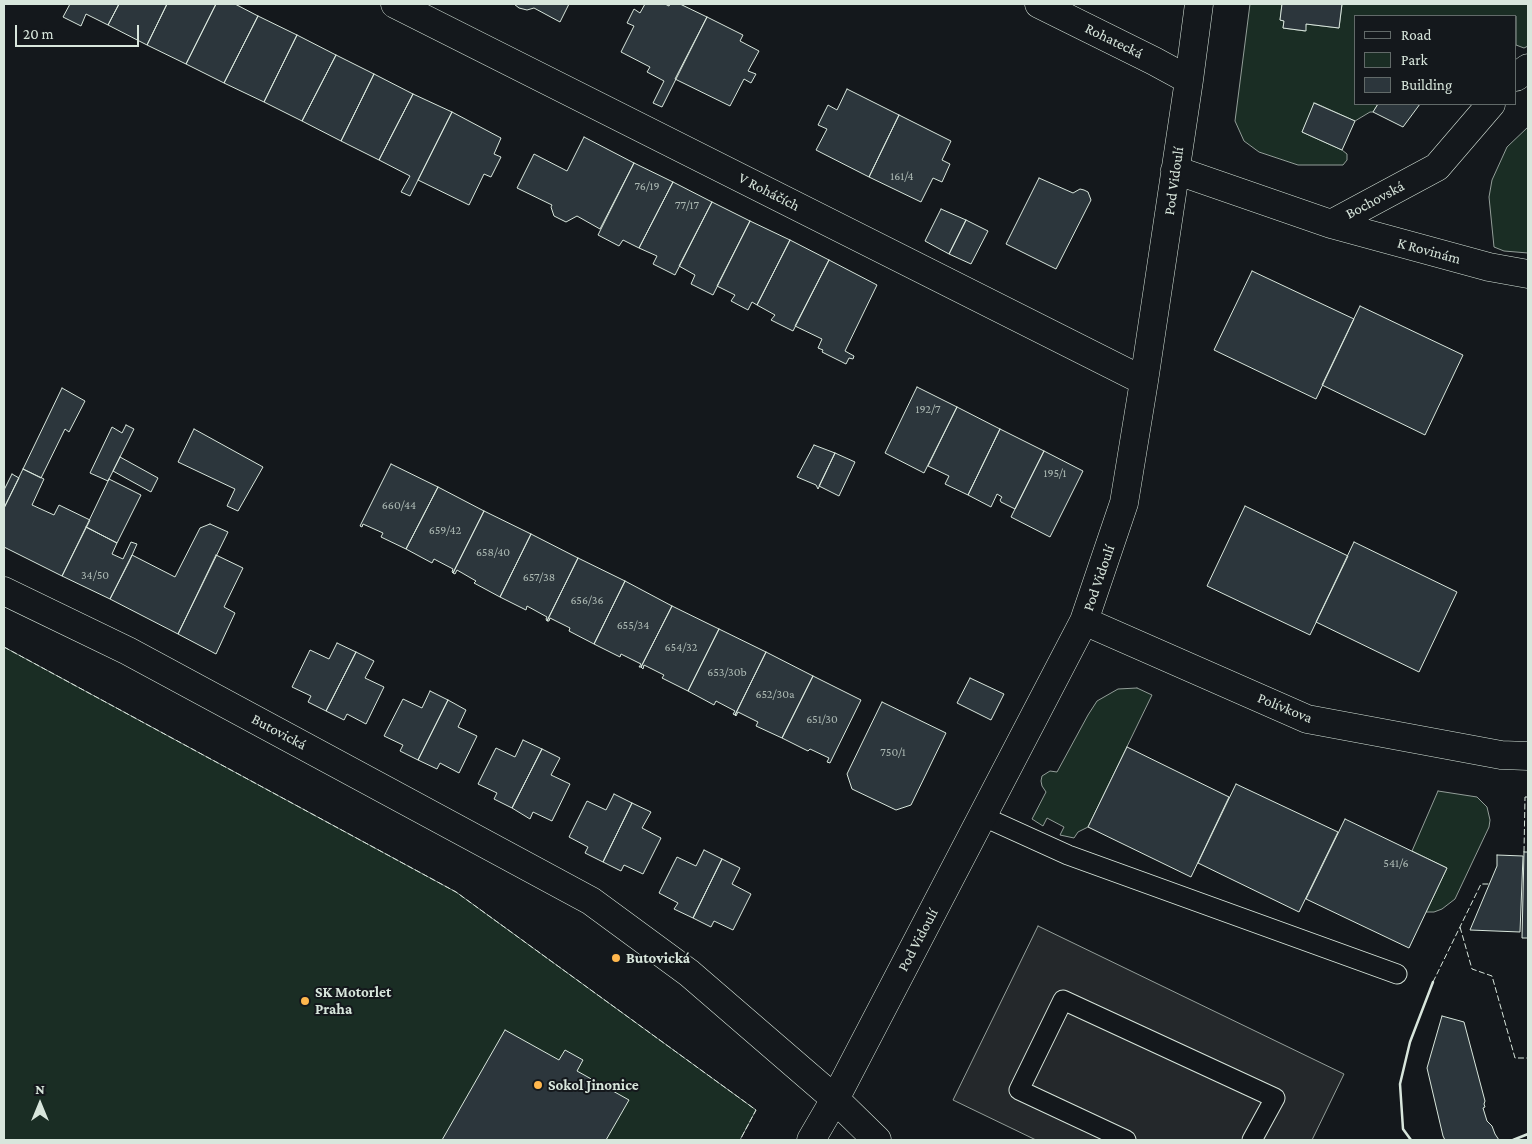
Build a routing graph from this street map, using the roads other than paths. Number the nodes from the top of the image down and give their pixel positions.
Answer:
1 (395, 4) edge
2 (1039, 4) edge
3 (1198, 4) edge
4 (1528, 68) edge
5 (1517, 76) edge
6 (1189, 80) junction
7 (1490, 105) edge
8 (1175, 170) junction
9 (1331, 224) junction
10 (1528, 274) edge
11 (1144, 381) junction
12 (4, 591) edge
13 (1084, 621) junction
14 (1528, 756) edge
15 (982, 816) junction
16 (1397, 974) dead end
17 (835, 1099) junction
18 (811, 1140) edge
19 (877, 1140) edge
20 (1126, 1140) edge
21 (1252, 1140) edge

1 - 11 street, V Roháčích
2 - 6 street, Rohatecká
3 - 6 street, Pod Vidoulí
4 - 5 street
6 - 8 street, Pod Vidoulí
7 - 9 street, Bochovská
8 - 9 street, Bochovská
8 - 11 street, Pod Vidoulí
9 - 10 street, K Rovinám
11 - 13 street, Pod Vidoulí
12 - 17 street, Butovická
13 - 14 street, Polívkova
13 - 15 street, Pod Vidoulí
15 - 16 lane
15 - 17 street, Pod Vidoulí
17 - 18 street
17 - 19 street, Butovická
20 - 21 lane

